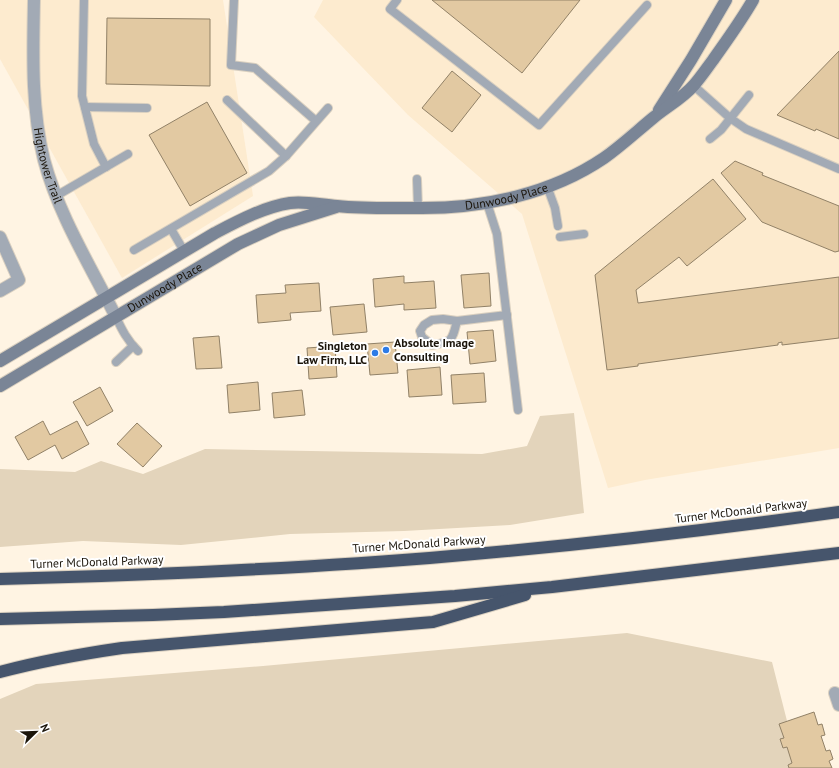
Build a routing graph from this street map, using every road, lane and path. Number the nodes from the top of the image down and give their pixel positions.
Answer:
1 (34, 0) edge
2 (84, 0) edge
3 (234, 0) edge
4 (397, 0) edge
5 (726, 0) edge
6 (754, 0) edge
7 (647, 5) dead end
8 (694, 86) junction
9 (749, 95) dead end
10 (227, 100) dead end
11 (85, 107) junction
12 (148, 108) dead end
13 (328, 108) dead end
14 (654, 117) junction
15 (730, 118) junction
16 (316, 121) junction
17 (710, 139) dead end
18 (128, 154) dead end
19 (286, 156) junction
20 (106, 167) junction
21 (839, 169) edge
22 (417, 179) dead end
23 (547, 186) junction
24 (56, 196) junction
25 (487, 203) junction
26 (337, 206) junction
27 (418, 208) junction
28 (558, 226) dead end
29 (171, 229) junction
30 (584, 234) dead end
31 (0, 237) edge
32 (560, 237) dead end
33 (134, 250) dead end
34 (184, 252) junction
35 (0, 291) edge
36 (106, 298) junction
37 (507, 315) junction
38 (116, 317) junction
39 (457, 321) junction
40 (0, 361) edge
41 (116, 362) dead end
42 (0, 386) edge
43 (518, 410) dead end
44 (839, 512) edge
45 (839, 553) edge
46 (0, 579) edge
47 (552, 587) junction
48 (0, 619) edge
49 (0, 672) edge
50 (835, 693) dead end
51 (839, 705) edge

1 - 24 street, Hightower Trail
2 - 11 lane
3 - 16 lane
4 - 7 lane
5 - 14 street, Dunwoody Place
6 - 8 street, Dunwoody Place
8 - 14 street, Dunwoody Place
8 - 15 lane
9 - 15 lane
10 - 19 lane
11 - 12 lane
11 - 20 lane
13 - 16 lane
14 - 23 street, Dunwoody Place
15 - 17 lane
15 - 21 lane
16 - 19 lane
18 - 20 lane
19 - 29 lane
20 - 24 lane
22 - 27 lane
23 - 25 street, Dunwoody Place
23 - 28 lane
24 - 36 street, Hightower Trail
25 - 27 street, Dunwoody Place
25 - 37 lane
26 - 27 street, Dunwoody Place
26 - 34 street, Dunwoody Place
26 - 38 street, Dunwoody Place
29 - 33 lane
29 - 34 lane
30 - 32 lane
31 - 35 street
34 - 36 street, Dunwoody Place
36 - 38 street, Hightower Trail
36 - 40 street, Dunwoody Place
37 - 39 lane
37 - 43 lane
38 - 41 lane
38 - 42 street, Dunwoody Place
39 - 39 lane
44 - 46 highway, Turner McDonald Parkway
45 - 47 highway
47 - 48 highway
47 - 49 highway
50 - 51 street

